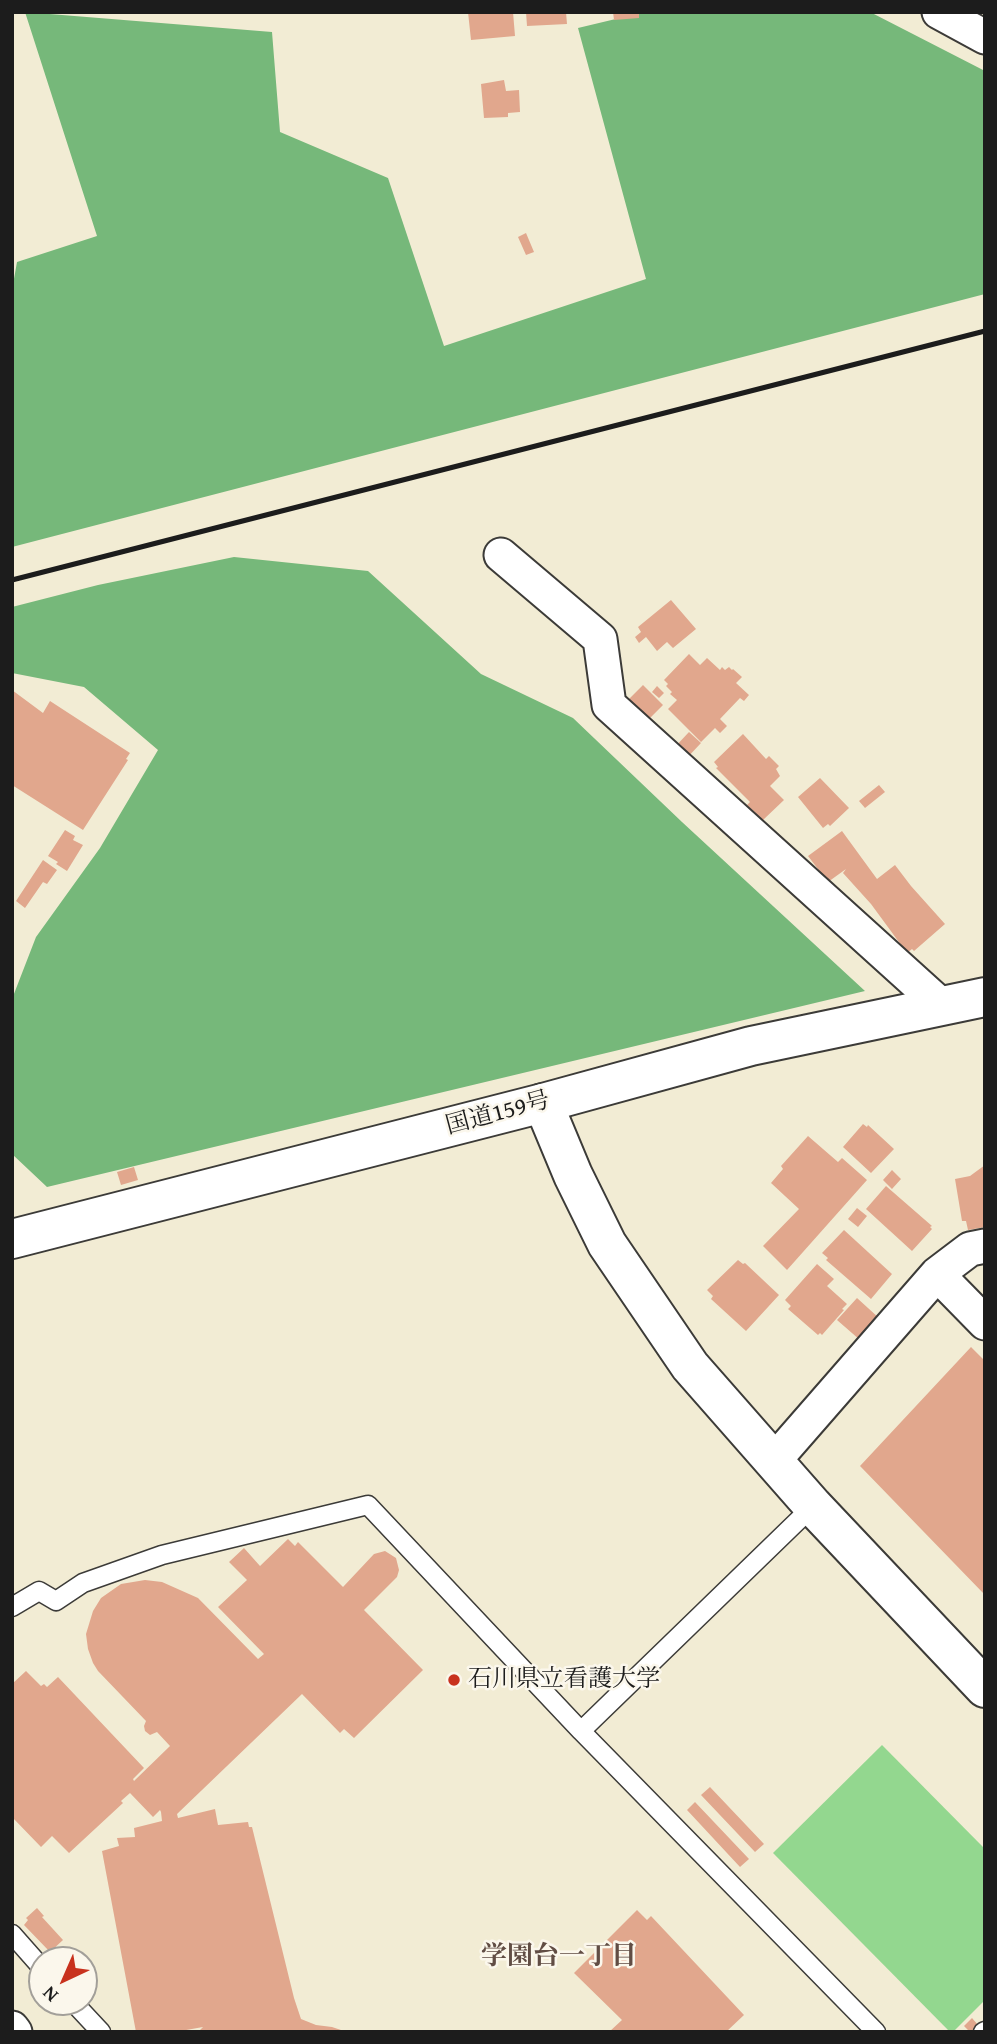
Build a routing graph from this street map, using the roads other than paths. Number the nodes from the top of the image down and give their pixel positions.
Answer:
1 (939, 12) edge
2 (985, 37) edge
3 (501, 555) dead end
4 (985, 996) edge
5 (943, 1006) junction
6 (543, 1103) junction
7 (12, 1239) edge
8 (985, 1246) edge
9 (937, 1274) junction
10 (985, 1323) edge
11 (774, 1462) junction
12 (813, 1506) junction
13 (12, 1607) edge
14 (985, 1688) edge
15 (581, 1731) junction
16 (12, 1934) edge
17 (28, 1952) edge
18 (86, 2016) edge
19 (101, 2032) edge
20 (876, 2032) edge

1 - 2 street
3 - 5 street
4 - 5 main road, 国道159号
5 - 6 main road, 国道159号
6 - 7 main road, 国道159号
6 - 11 main road
8 - 9 street
9 - 10 street
9 - 11 street
11 - 12 main road
12 - 14 main road
12 - 15 lane
13 - 15 lane
15 - 20 lane
16 - 17 lane
18 - 19 lane

